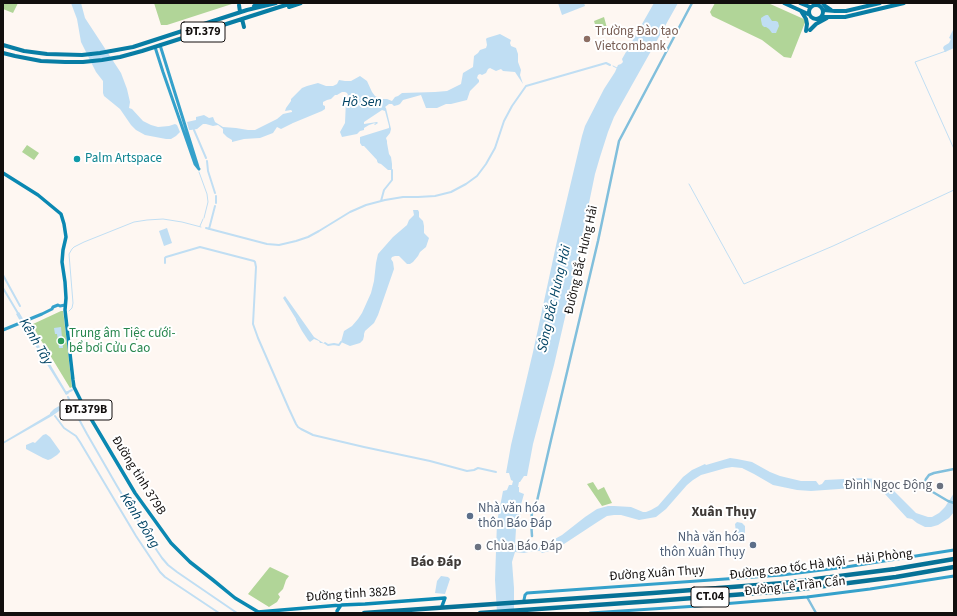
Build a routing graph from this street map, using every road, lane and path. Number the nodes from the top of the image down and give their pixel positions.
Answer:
1 (265, 3) edge
2 (292, 3) edge
3 (301, 3) edge
4 (692, 3) edge
5 (784, 3) edge
6 (800, 3) edge
7 (880, 3) edge
8 (904, 3) edge
9 (819, 4) edge
10 (238, 5) dead end
11 (275, 5) edge
12 (809, 5) edge
13 (247, 10) junction
14 (799, 10) junction
15 (823, 10) junction
16 (833, 11) junction
17 (240, 12) junction
18 (808, 14) junction
19 (250, 17) junction
20 (821, 17) junction
21 (827, 17) junction
22 (242, 19) junction
23 (244, 26) dead end
24 (3, 45) edge
25 (158, 46) junction
26 (3, 53) edge
27 (3, 173) edge
28 (65, 305) junction
29 (3, 330) edge
30 (954, 469) edge
31 (954, 503) edge
32 (532, 536) dead end
33 (954, 550) edge
34 (954, 558) edge
35 (954, 568) edge
36 (782, 575) junction
37 (954, 576) edge
38 (783, 580) tunnel mouth
39 (784, 592) tunnel mouth
40 (807, 597) junction
41 (784, 598) junction
42 (524, 601) junction
43 (341, 605) junction
44 (442, 606) dead end
45 (525, 611) edge
46 (259, 612) edge
47 (337, 612) dead end
48 (488, 612) edge
49 (364, 613) edge
50 (480, 613) edge
51 (590, 613) edge
52 (816, 613) edge

1 - 13 highway
2 - 11 highway, ĐT.379
3 - 19 highway
4 - 32 street, Đường Bắc Hưng Hải
5 - 14 highway
6 - 12 highway
7 - 16 highway
8 - 21 highway
9 - 12 highway
9 - 15 highway
9 - 16 highway
10 - 17 highway
11 - 13 highway, ĐT.379
11 - 19 highway, ĐT.379
12 - 18 highway
13 - 17 highway, ĐT.379
14 - 18 highway
14 - 21 highway
15 - 16 highway
15 - 20 highway
17 - 24 highway, ĐT.379
18 - 20 highway
19 - 22 highway, ĐT.379
20 - 21 highway
22 - 23 highway
22 - 25 highway, ĐT.379
25 - 25 main road
25 - 26 highway, ĐT.379
27 - 28 main road, Đường tỉnh 379B / ĐT.379B
28 - 29 main road
28 - 46 main road, Đường tỉnh 379B / ĐT.379B
30 - 31 street
33 - 36 main road, Đường Xuân Thụy
34 - 42 highway
35 - 45 highway, Đường cao tốc Hà Nội – Hải Phòng / CT.04
36 - 38 main road
36 - 42 main road, Đường Xuân Thụy
37 - 40 main road, Đường Lê Trần Cẩn
39 - 41 main road
40 - 41 main road, Đường Lê Trần Cẩn
40 - 52 street
41 - 51 main road, Đường Lê Trần Cẩn
42 - 49 highway
43 - 44 main road, Đường tỉnh 382B
43 - 46 main road, Đường tỉnh 382B
43 - 47 main road
45 - 48 highway, CT.04
48 - 50 highway, CT.04

